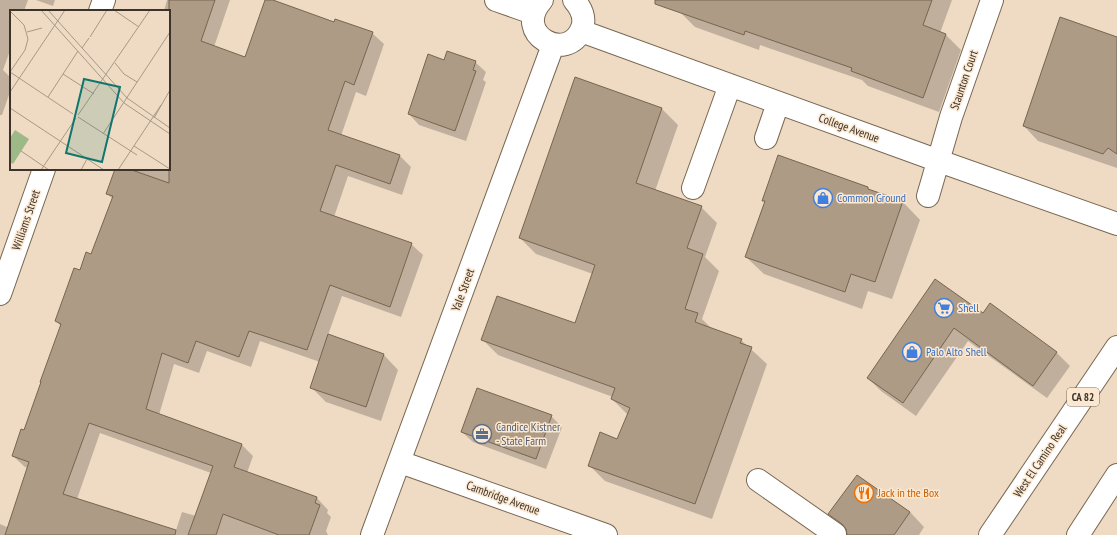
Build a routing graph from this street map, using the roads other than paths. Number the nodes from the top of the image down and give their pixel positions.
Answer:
1 (104, 0) edge
2 (496, 0) edge
3 (574, 0) edge
4 (992, 0) edge
5 (537, 7) edge
6 (100, 10) edge
7 (581, 31) junction
8 (553, 45) junction
9 (730, 85) junction
10 (778, 103) junction
11 (766, 138) dead end
12 (939, 161) junction
13 (44, 170) edge
14 (693, 188) dead end
15 (928, 196) dead end
16 (1117, 224) edge
17 (0, 294) edge
18 (1117, 347) edge
19 (400, 462) junction
20 (1117, 475) edge
21 (758, 480) dead end
22 (568, 528) edge
23 (835, 534) dead end
24 (372, 535) edge
25 (606, 535) edge
26 (990, 535) edge
27 (1078, 535) edge

1 - 6 street
2 - 5 street
3 - 7 street
4 - 12 street, Staunton Court
5 - 8 street
7 - 8 street
7 - 9 street, College Avenue
8 - 19 street, Yale Street
9 - 10 street, College Avenue
9 - 14 street
10 - 11 street
10 - 12 street, College Avenue
12 - 15 street, Staunton Court
12 - 16 street, College Avenue
13 - 17 street, Williams Street
18 - 26 street, West El Camino Real / CA 82
19 - 22 street, Cambridge Avenue
19 - 24 street, Yale Street
20 - 27 street
21 - 23 street
22 - 25 street, Cambridge Avenue

